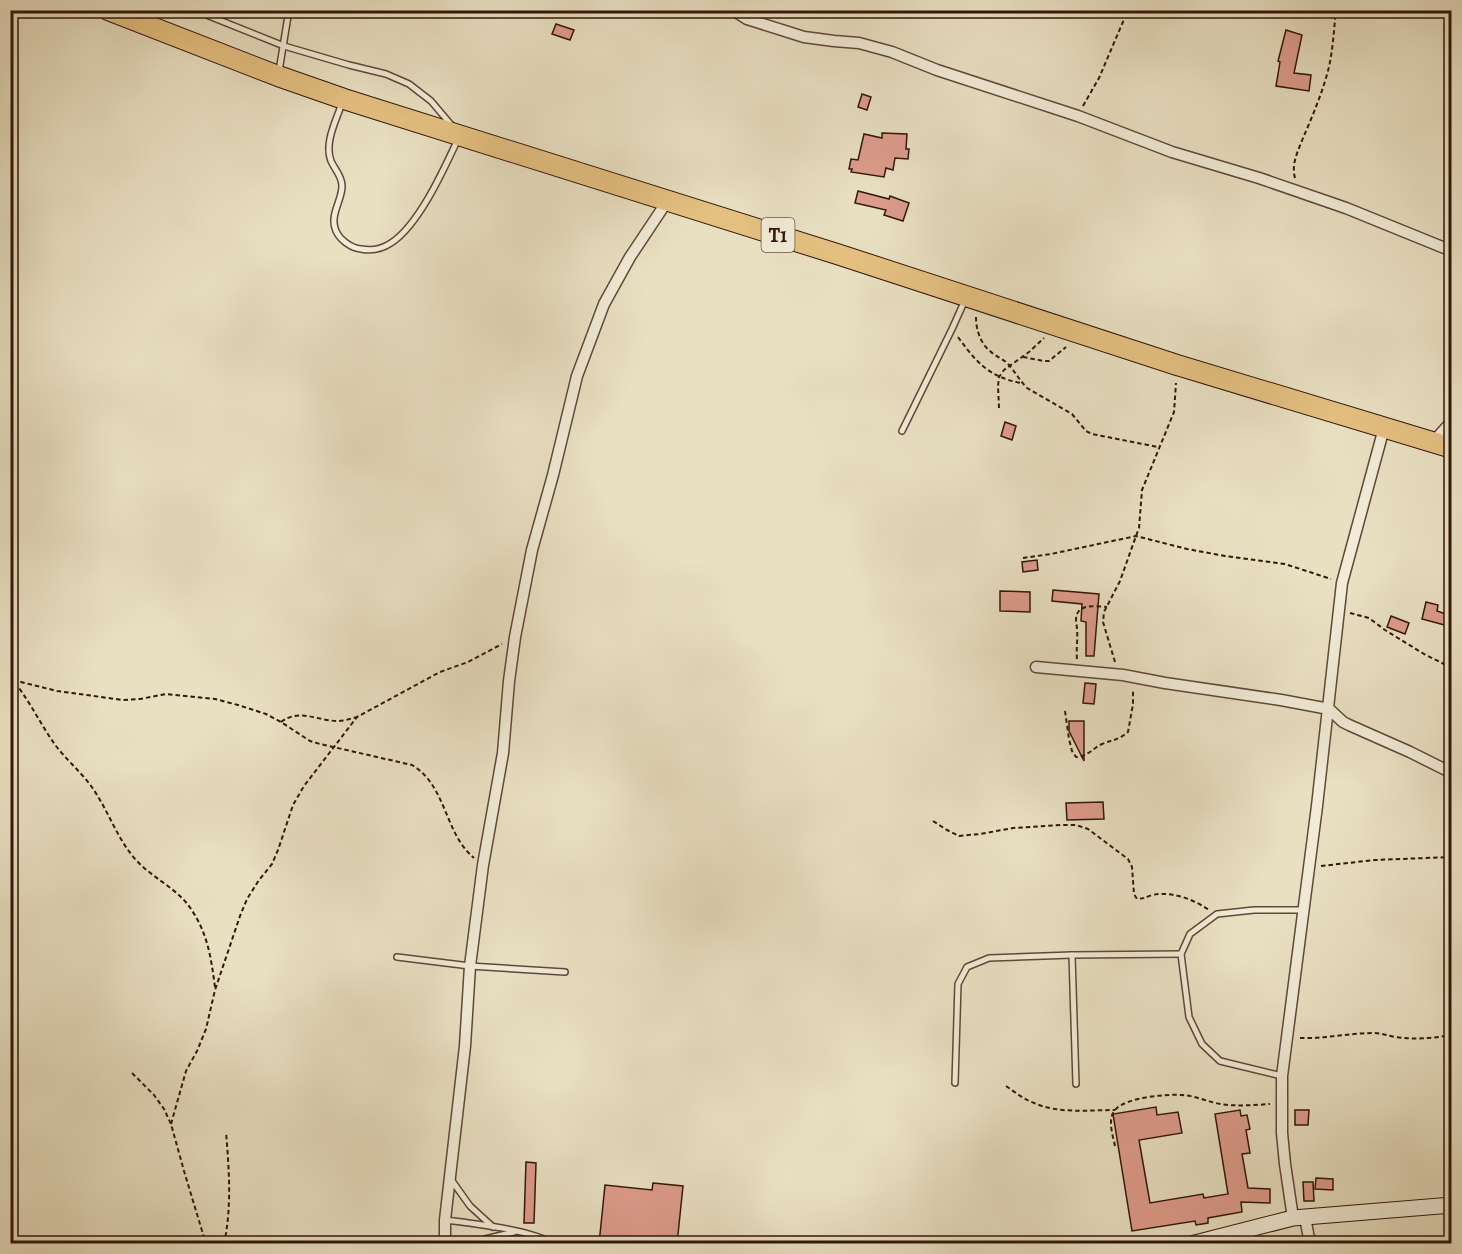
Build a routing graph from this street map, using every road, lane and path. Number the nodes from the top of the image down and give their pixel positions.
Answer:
1 (108, 10) edge
2 (194, 10) edge
3 (289, 10) edge
4 (733, 10) edge
5 (1128, 10) edge
6 (1336, 10) edge
7 (284, 46) junction
8 (278, 76) junction
9 (344, 99) junction
10 (1078, 116) junction
11 (460, 136) junction
12 (1304, 194) junction
13 (668, 200) junction
14 (1452, 251) edge
15 (971, 298) junction
16 (1057, 326) junction
17 (952, 328) junction
18 (1086, 335) junction
19 (1022, 357) junction
20 (1009, 365) junction
21 (1177, 365) junction
22 (999, 377) junction
23 (1021, 382) junction
24 (999, 408) dead end
25 (1452, 421) edge
26 (1384, 428) junction
27 (902, 431) dead end
28 (1442, 446) edge
29 (1160, 447) junction
30 (1136, 537) junction
31 (1023, 558) dead end
32 (1342, 583) junction
33 (1107, 607) junction
34 (1339, 609) junction
35 (516, 637) junction
36 (1036, 667) dead end
37 (1452, 668) edge
38 (1077, 670) junction
39 (1128, 676) junction
40 (12, 679) edge
41 (1329, 709) junction
42 (1065, 711) dead end
43 (357, 717) junction
44 (281, 722) junction
45 (335, 747) junction
46 (1452, 773) edge
47 (933, 821) dead end
48 (1452, 857) edge
49 (483, 865) junction
50 (1309, 867) junction
51 (1304, 910) junction
52 (1217, 914) junction
53 (1181, 954) junction
54 (1072, 955) junction
55 (397, 957) dead end
56 (470, 966) junction
57 (566, 972) dead end
58 (215, 990) junction
59 (1452, 1035) edge
60 (1287, 1037) junction
61 (132, 1073) dead end
62 (1282, 1076) junction
63 (955, 1083) dead end
64 (1076, 1084) dead end
65 (1006, 1086) dead end
66 (1282, 1104) junction
67 (1114, 1110) junction
68 (171, 1124) junction
69 (226, 1132) dead end
70 (1115, 1146) dead end
71 (449, 1177) junction
72 (1452, 1205) edge
73 (1299, 1217) junction
74 (445, 1220) junction
75 (493, 1227) junction
76 (516, 1232) junction
77 (206, 1244) edge
78 (224, 1244) edge
79 (444, 1244) edge
80 (475, 1244) edge
81 (552, 1244) edge
82 (1191, 1244) edge
83 (1310, 1244) edge

1 - 8 highway, T1
2 - 7 lane
3 - 7 lane
4 - 10 street
5 - 10 path
6 - 12 path
7 - 8 lane
7 - 11 lane
8 - 9 highway, T1
9 - 11 highway, T1
9 - 11 lane
10 - 12 street
11 - 13 highway, T1
12 - 14 street
13 - 15 highway, T1
13 - 35 street
15 - 16 highway, T1
15 - 17 lane
15 - 20 path
16 - 18 highway, T1
16 - 19 path
17 - 22 path
17 - 27 lane
18 - 19 path
18 - 21 highway, T1
19 - 20 path
20 - 22 path
20 - 23 path
21 - 26 highway, T1
21 - 29 path
22 - 23 path
22 - 24 path
23 - 29 path
25 - 28 street
26 - 28 highway, T1
26 - 32 street
29 - 30 path
30 - 31 path
30 - 32 path
30 - 33 path
32 - 34 street
33 - 38 path
33 - 39 path
34 - 37 path
34 - 41 street
35 - 43 path
35 - 49 street
36 - 38 street
38 - 39 street
39 - 41 street
39 - 42 path
40 - 44 path
40 - 58 path
41 - 46 street
41 - 50 street
43 - 44 path
43 - 45 path
44 - 45 path
45 - 49 path
45 - 58 path
47 - 52 path
48 - 50 path
49 - 56 street
50 - 51 street
51 - 52 lane
51 - 60 street
52 - 53 lane
53 - 54 lane
53 - 62 lane
54 - 63 lane
54 - 64 lane
55 - 56 lane
56 - 57 lane
56 - 71 street
58 - 68 path
59 - 60 path
60 - 62 street
61 - 68 path
62 - 66 street
65 - 67 path
66 - 67 path
66 - 73 street
67 - 70 path
68 - 77 path
69 - 78 path
71 - 74 street
71 - 75 lane
72 - 73 street
73 - 82 street
73 - 83 street
74 - 75 lane
74 - 79 street
75 - 76 lane
76 - 80 lane
76 - 81 lane

